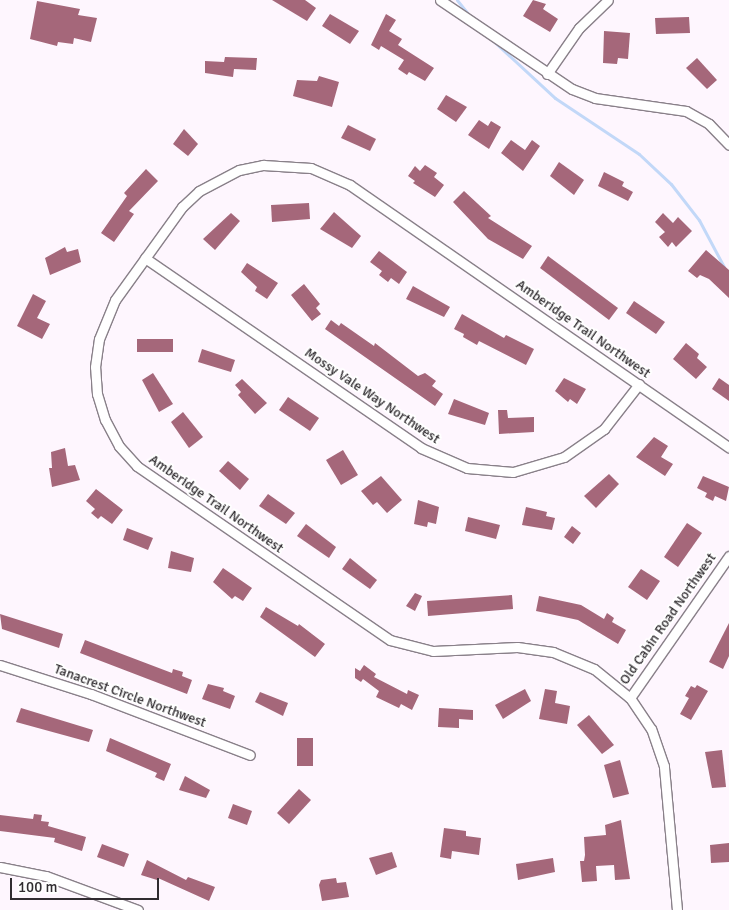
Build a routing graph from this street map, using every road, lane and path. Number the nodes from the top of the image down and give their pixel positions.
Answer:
1 (440, 0) edge
2 (608, 0) edge
3 (547, 74) junction
4 (729, 145) edge
5 (145, 258) junction
6 (638, 384) junction
7 (729, 447) edge
8 (729, 556) edge
9 (0, 665) edge
10 (630, 698) junction
11 (250, 755) dead end
12 (0, 867) edge
13 (138, 910) edge
14 (677, 910) edge

1 - 3 street
2 - 3 street
3 - 4 street
5 - 6 street, Mossy Vale Way Northwest
5 - 6 street, Amberidge Trail Northwest
5 - 10 street, Amberidge Trail Northwest
6 - 7 street, Amberidge Trail Northwest
8 - 10 street, Old Cabin Road Northwest
9 - 11 street, Tanacrest Circle Northwest
10 - 14 street, Amberidge Trail Northwest
12 - 13 street

